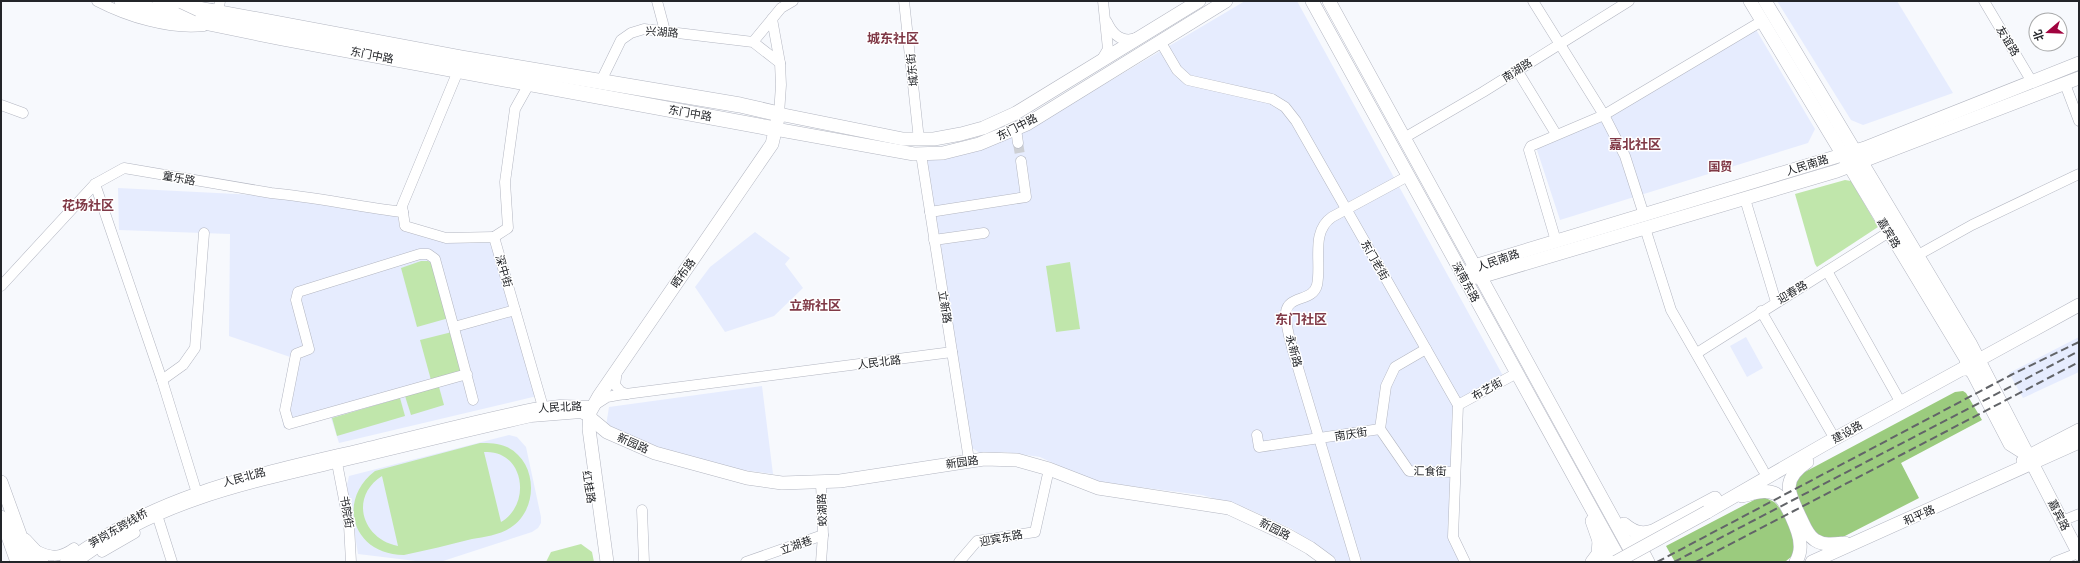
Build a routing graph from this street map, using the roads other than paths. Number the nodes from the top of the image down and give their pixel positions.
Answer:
1 (97, 1) edge
2 (122, 1) edge
3 (159, 1) edge
4 (182, 1) edge
5 (657, 1) edge
6 (793, 1) edge
7 (904, 1) edge
8 (1103, 1) edge
9 (1199, 1) edge
10 (1226, 1) edge
11 (1312, 1) edge
12 (1329, 1) edge
13 (1533, 1) edge
14 (1629, 1) edge
15 (1750, 1) edge
16 (1765, 1) edge
17 (1984, 1) edge
18 (198, 5) edge
19 (218, 12) edge
20 (1104, 17) junction
21 (772, 19) junction
22 (1762, 21) junction
23 (665, 31) junction
24 (1138, 38) junction
25 (753, 42) junction
26 (1160, 42) junction
27 (1558, 44) junction
28 (1102, 59) junction
29 (780, 63) junction
30 (2079, 63) edge
31 (1517, 70) junction
32 (460, 71) junction
33 (2079, 78) edge
34 (2032, 82) junction
35 (600, 83) junction
36 (529, 84) junction
37 (2064, 84) junction
38 (1, 105) edge
39 (23, 113) dead end
40 (779, 114) junction
41 (1604, 115) junction
42 (2079, 120) edge
43 (775, 129) junction
44 (1016, 130) junction
45 (1556, 134) junction
46 (1404, 138) junction
47 (919, 140) junction
48 (1018, 143) tunnel mouth
49 (1855, 151) junction
50 (921, 154) junction
51 (1842, 155) junction
52 (1021, 161) tunnel mouth
53 (1862, 163) junction
54 (1850, 167) junction
55 (2079, 174) edge
56 (1408, 176) junction
57 (95, 184) junction
58 (1745, 199) junction
59 (1345, 209) junction
60 (403, 212) junction
61 (930, 212) junction
62 (1644, 214) junction
63 (1644, 228) junction
64 (1889, 232) junction
65 (204, 233) dead end
66 (984, 233) dead end
67 (494, 237) junction
68 (934, 240) junction
69 (1556, 241) junction
70 (1918, 255) junction
71 (1477, 271) junction
72 (1827, 271) junction
73 (1464, 278) junction
74 (1, 286) edge
75 (1776, 302) junction
76 (2079, 305) edge
77 (515, 310) junction
78 (1761, 311) junction
79 (2079, 315) edge
80 (454, 327) junction
81 (1426, 349) junction
82 (952, 352) junction
83 (1697, 353) junction
84 (1988, 366) junction
85 (1964, 368) junction
86 (617, 370) junction
87 (1517, 373) junction
88 (467, 374) junction
89 (162, 380) junction
90 (627, 394) junction
91 (474, 400) dead end
92 (1901, 403) junction
93 (1458, 405) junction
94 (542, 407) junction
95 (587, 410) junction
96 (1380, 429) junction
97 (2079, 430) edge
98 (1847, 432) junction
99 (1257, 435) dead end
100 (1319, 439) junction
101 (1830, 442) junction
102 (2079, 442) edge
103 (969, 460) junction
104 (2029, 462) junction
105 (337, 463) junction
106 (1049, 470) junction
107 (1763, 470) junction
108 (1455, 472) junction
109 (1, 482) edge
110 (226, 482) junction
111 (821, 482) junction
112 (195, 487) junction
113 (221, 491) junction
114 (1601, 498) junction
115 (1729, 499) junction
116 (1587, 500) junction
117 (175, 503) junction
118 (642, 510) dead end
119 (2079, 514) edge
120 (1, 518) edge
121 (159, 521) junction
122 (2062, 521) junction
123 (1624, 524) junction
124 (6, 532) junction
125 (823, 535) junction
126 (21, 536) junction
127 (1599, 541) junction
128 (1859, 541) junction
129 (32, 548) junction
130 (2076, 557) edge
131 (7, 562) edge
132 (17, 562) edge
133 (30, 562) edge
134 (42, 562) edge
135 (65, 562) edge
136 (77, 562) edge
137 (87, 562) edge
138 (172, 562) edge
139 (351, 562) edge
140 (601, 562) edge
141 (607, 562) edge
142 (644, 562) edge
143 (746, 562) edge
144 (821, 562) edge
145 (958, 562) edge
146 (1329, 562) edge
147 (1356, 562) edge
148 (1465, 562) edge
149 (1592, 562) edge
150 (1609, 562) edge
151 (1616, 562) edge
152 (1621, 562) edge
153 (1637, 562) edge
154 (1648, 562) edge
155 (1796, 562) edge
156 (1812, 562) edge
157 (1831, 562) edge
158 (2055, 562) edge

1 - 19 street
2 - 19 highway, 东门中路
3 - 18 main road, 东门中路
4 - 18 highway, bridge
5 - 23 street
6 - 21 street
7 - 47 street, 城东街
8 - 20 street
9 - 24 main road, 东门中路
10 - 26 main road, 东门中路
11 - 56 main road, 深南东路
12 - 46 main road, 深南东路
13 - 27 street
14 - 27 street, 南湖路
15 - 22 main road, 嘉宾路
16 - 49 main road, 嘉宾路
17 - 34 street, 友谊路
18 - 19 highway, 东门中路
19 - 32 highway, 东门中路
19 - 35 highway, 东门中路
20 - 24 street
20 - 28 street
21 - 25 street
21 - 29 street
22 - 41 street
22 - 51 main road, 嘉宾路
23 - 25 street, 兴湖路
23 - 35 street, 兴湖路
24 - 28 main road, 东门中路
25 - 29 street
26 - 44 main road, 东门中路
26 - 59 street, 东门老街
27 - 31 street, 南湖路
27 - 41 street
28 - 47 main road, 东门中路
29 - 40 street
30 - 34 main road, 人民南路
31 - 45 street
31 - 46 street, 南湖路
32 - 36 highway, 东门中路
32 - 60 street
33 - 37 main road, 人民南路
34 - 49 main road, 人民南路
35 - 40 highway, 东门中路
36 - 43 highway, 东门中路
36 - 67 street
37 - 42 street
37 - 53 main road, 人民南路
38 - 39 street
40 - 43 main road, 晒布路
40 - 47 main road, 东门中路
41 - 45 street
41 - 62 street
43 - 50 main road, 东门中路
43 - 86 main road, 晒布路
43 - 95 main road, 晒布路
44 - 48 street
44 - 50 main road, 东门中路
45 - 69 street
46 - 71 main road, 深南东路
49 - 51 main road, 人民南路
49 - 53 main road, 嘉宾路
50 - 61 street, 立新路
51 - 54 main road, 嘉宾路
51 - 62 main road, 人民南路
52 - 61 street
53 - 54 main road, 人民南路
53 - 70 main road, 嘉宾路
54 - 58 main road, 人民南路
54 - 64 main road, 嘉宾路
55 - 70 street
56 - 59 street, 永新路
56 - 73 main road, 深南东路
57 - 60 street, 童乐路
57 - 74 street, 童乐路
57 - 89 street
58 - 63 main road, 人民南路
58 - 75 street
59 - 81 street, 东门老街
59 - 100 street, 永新路
60 - 67 street
61 - 68 street, 立新路
62 - 69 main road, 人民南路
63 - 71 main road, 人民南路
63 - 83 street
64 - 72 street, 迎春路
64 - 85 main road, 嘉宾路
65 - 89 street
66 - 68 street
67 - 77 street, 深中街
68 - 82 street, 立新路
69 - 71 main road, 人民南路
70 - 84 main road, 嘉宾路
71 - 73 main road, 人民南路
71 - 114 main road, 深南东路
72 - 75 street, 迎春路
72 - 92 street
73 - 87 main road, 深南东路
75 - 78 street, 迎春路
76 - 84 main road, 建设路
77 - 80 street
77 - 94 street, 深中街
78 - 83 street, 迎春路
78 - 101 street
79 - 84 main road, 建设路
80 - 88 street
80 - 88 street
81 - 93 street, 东门老街
81 - 96 street, 南庆街
82 - 90 street, 人民北路
82 - 103 street, 立新路
83 - 107 street
84 - 85 main road, 建设路
84 - 104 main road, 嘉宾路
85 - 92 main road, 建设路
85 - 104 main road, 嘉宾路
86 - 90 street
86 - 95 main road, 晒布路
87 - 93 street, 布艺街
87 - 116 main road, 深南东路
88 - 91 street
89 - 112 street
90 - 95 street, 人民北路
92 - 98 main road, 建设路
93 - 108 street
94 - 95 street, 人民北路
94 - 110 street, 人民北路
95 - 105 street, 人民北路
95 - 111 main road, 新园路
95 - 140 main road, 红桂路
95 - 141 main road, 红桂路
96 - 100 street, 南庆街
96 - 108 street, 汇食街
97 - 104 main road, 和平路
98 - 101 main road, 建设路
98 - 128 main road
99 - 100 street, 南庆街
100 - 147 street, 永新路
101 - 107 main road
101 - 115 main road, 建设路
102 - 104 main road, 和平路
103 - 106 main road, 新园路
103 - 111 main road, 新园路
104 - 122 main road, 嘉宾路
104 - 128 main road, 和平路
104 - 130 main road, 嘉宾路
105 - 113 street, 人民北路
105 - 139 street, 书院街
106 - 145 street, 迎宾东路
106 - 146 main road, 新园路
107 - 123 main road
108 - 148 street
109 - 126 main road
110 - 112 street
110 - 117 street, 人民北路
111 - 125 street, 蛟湖路
112 - 129 street
113 - 117 street, 人民北路
113 - 121 street
114 - 123 main road
114 - 153 main road, 深南东路
115 - 151 main road, 建设路, bridge
115 - 155 main road
116 - 127 main road
116 - 152 main road, 深南东路
117 - 135 street, 笋岗东跨线桥
117 - 136 street, 笋岗东跨线桥
118 - 142 street
119 - 122 street
120 - 124 main road
121 - 137 street
121 - 138 street
122 - 130 main road, 嘉宾路
123 - 154 main road
124 - 131 main road
124 - 132 main road
125 - 143 street, 立湖巷
125 - 144 street, 蛟湖路
126 - 129 main road
126 - 133 main road
127 - 149 main road
127 - 150 main road
128 - 156 main road, 和平路
128 - 157 main road
129 - 134 main road
130 - 158 street

